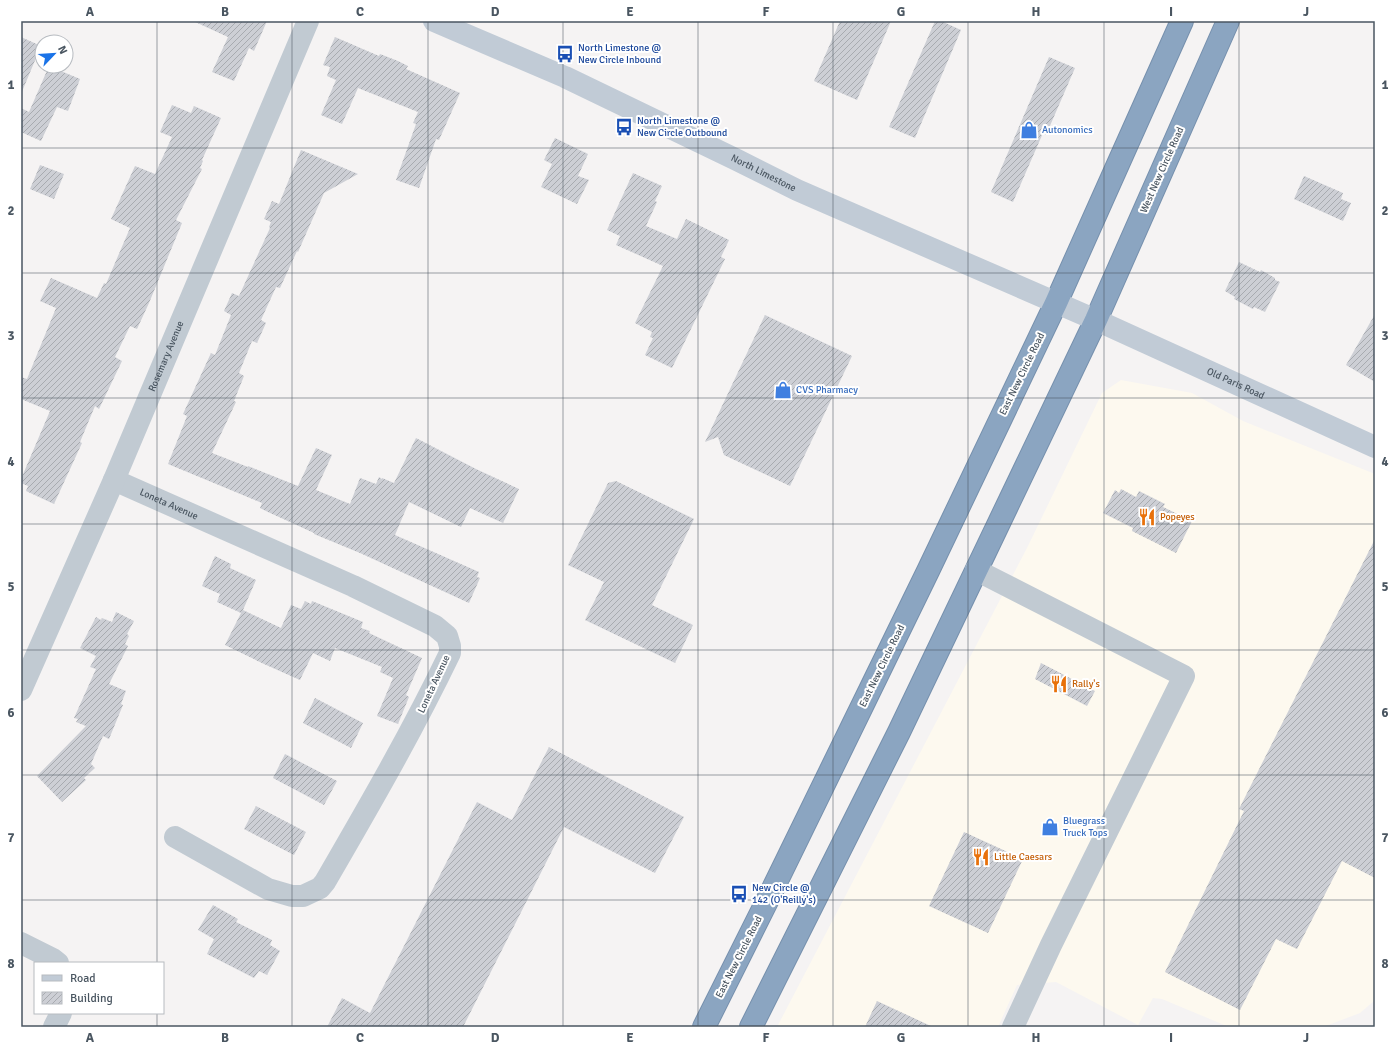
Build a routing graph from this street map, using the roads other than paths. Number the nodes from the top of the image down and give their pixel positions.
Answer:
1 (308, 21) edge
2 (434, 21) edge
3 (1182, 21) edge
4 (1228, 21) edge
5 (1056, 303) junction
6 (1096, 320) junction
7 (1375, 447) edge
8 (114, 480) junction
9 (976, 570) junction
10 (21, 690) edge
11 (175, 837) dead end
12 (21, 943) edge
13 (56, 962) edge
14 (60, 1014) edge
15 (54, 1027) edge
16 (704, 1027) edge
17 (751, 1027) edge
18 (1013, 1027) edge

1 - 8 street, Rosemary Avenue
2 - 5 street, North Limestone
3 - 5 highway
4 - 6 highway, West New Circle Road
5 - 6 street, North Limestone
5 - 16 highway, East New Circle Road
6 - 7 street, Old Paris Road
6 - 9 highway
8 - 10 street, Rosemary Avenue
8 - 11 street, Loneta Avenue
9 - 17 highway
9 - 18 street
12 - 13 street
14 - 15 street

